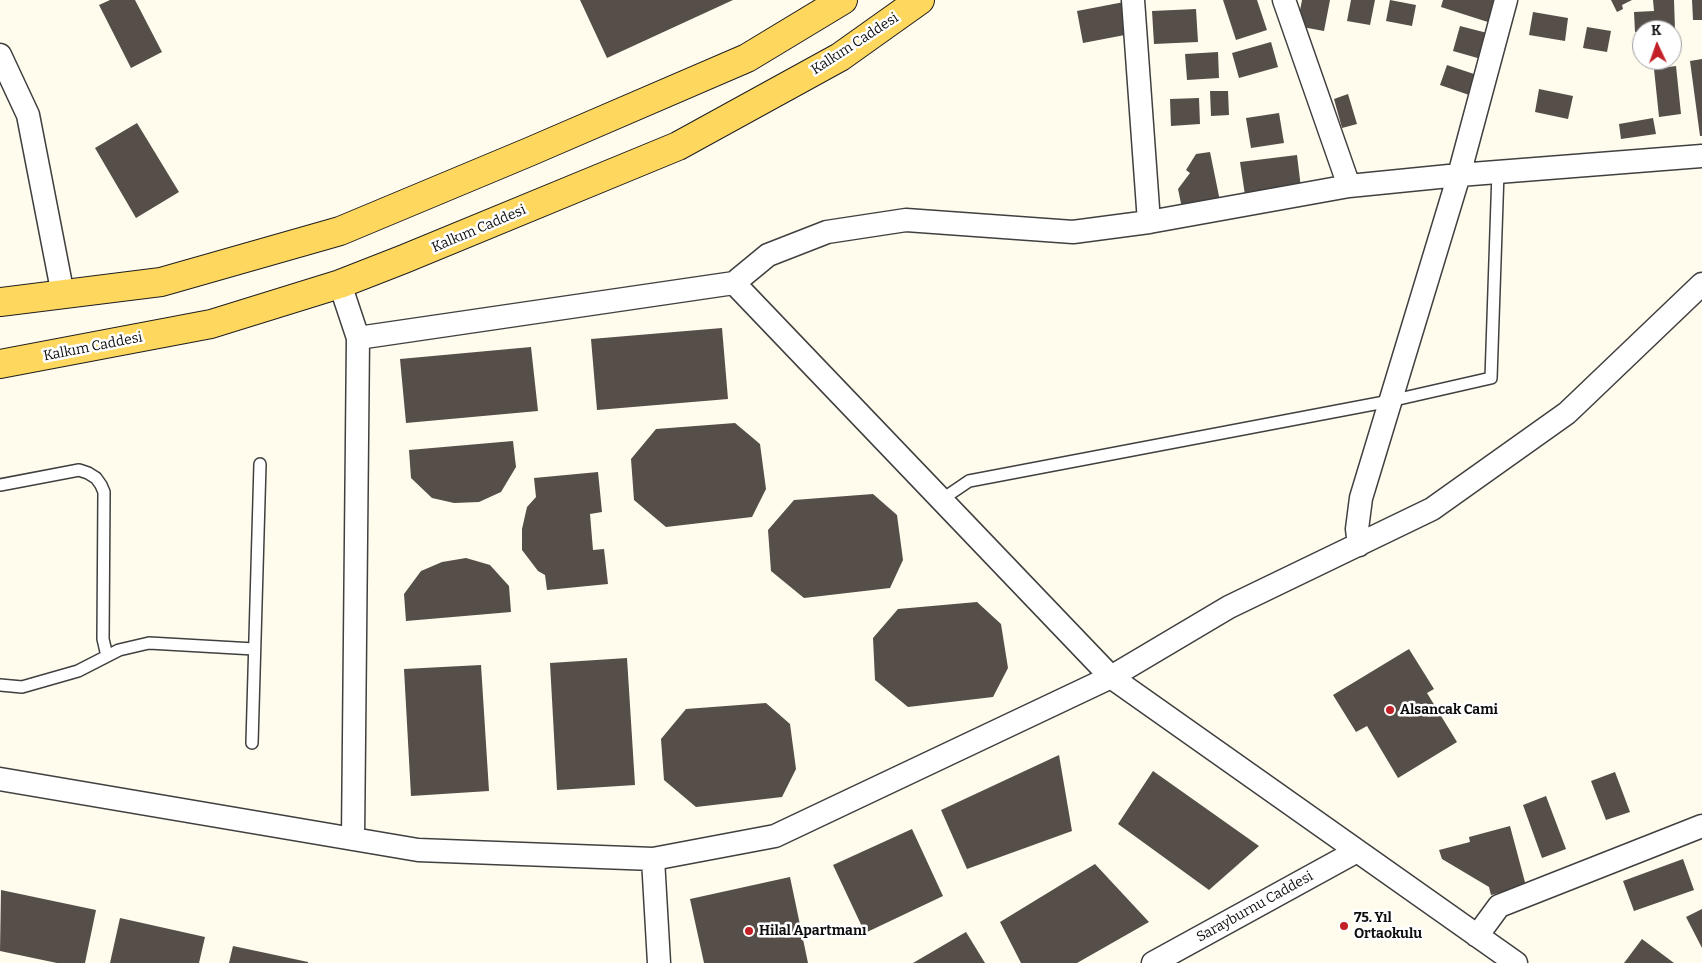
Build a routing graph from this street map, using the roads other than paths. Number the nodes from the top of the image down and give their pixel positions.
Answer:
1 (843, 0) edge
2 (920, 0) edge
3 (1133, 0) edge
4 (1284, 0) edge
5 (1506, 0) edge
6 (0, 55) edge
7 (1702, 156) edge
8 (1498, 172) junction
9 (1459, 175) junction
10 (1349, 186) junction
11 (1149, 222) junction
12 (734, 283) junction
13 (340, 284) junction
14 (1702, 284) edge
15 (63, 295) junction
16 (0, 302) edge
17 (358, 338) junction
18 (0, 364) edge
19 (1390, 401) junction
20 (260, 464) dead end
21 (0, 485) edge
22 (941, 500) junction
23 (1359, 545) junction
24 (254, 648) junction
25 (107, 656) junction
26 (1111, 677) junction
27 (0, 685) edge
28 (252, 743) dead end
29 (0, 779) edge
30 (1702, 826) edge
31 (353, 839) junction
32 (1358, 851) junction
33 (653, 859) junction
34 (1477, 936) junction
35 (659, 963) edge
36 (1153, 963) edge
37 (1516, 963) edge

1 - 15 main road
2 - 13 main road, Kalkım Caddesi
3 - 11 street
4 - 10 street
5 - 9 street
6 - 15 street
7 - 8 street
8 - 9 street
8 - 19 lane
9 - 10 street
9 - 19 street
10 - 11 street
11 - 12 street
12 - 17 street
12 - 22 street
13 - 17 street
13 - 18 main road, Kalkım Caddesi
14 - 23 street
15 - 16 main road
17 - 31 street
19 - 22 lane
19 - 23 street
20 - 24 lane
21 - 25 lane
22 - 26 street
23 - 26 street
24 - 25 lane
24 - 28 lane
25 - 27 lane
26 - 32 street
26 - 33 street
29 - 31 street
30 - 34 street
31 - 33 street
32 - 34 street
32 - 36 street, Sarayburnu Caddesi
33 - 35 street
34 - 37 street

